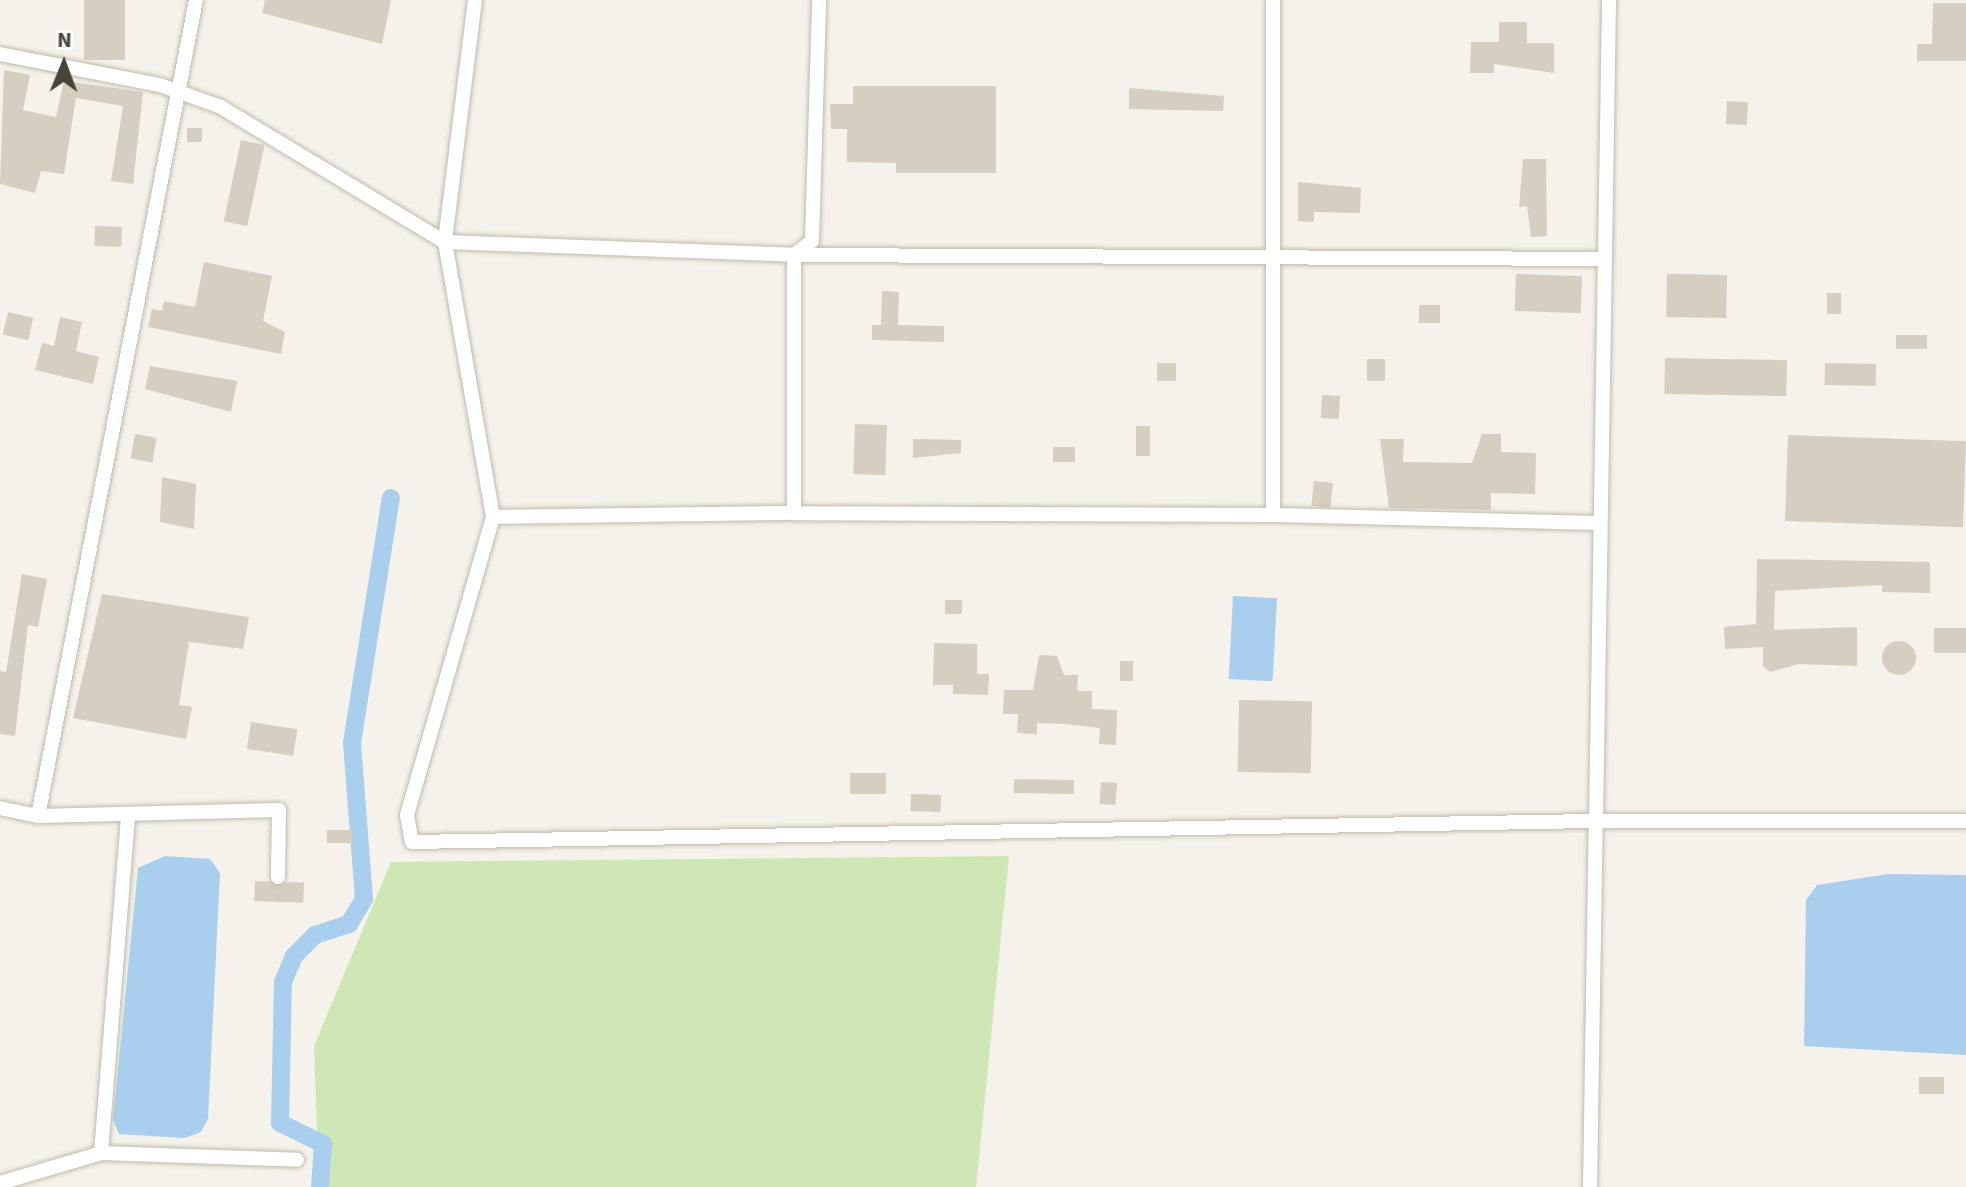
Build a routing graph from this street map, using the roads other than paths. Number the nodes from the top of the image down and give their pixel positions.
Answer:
1 (196, 0) edge
2 (475, 0) edge
3 (819, 0) edge
4 (1273, 0) edge
5 (1609, 0) edge
6 (0, 54) edge
7 (445, 242) junction
8 (794, 255) junction
9 (1273, 256) junction
10 (1601, 259) junction
11 (794, 513) junction
12 (1273, 515) junction
13 (493, 517) junction
14 (1597, 523) junction
15 (0, 808) edge
16 (128, 814) junction
17 (38, 816) junction
18 (1596, 821) junction
19 (1966, 821) edge
20 (278, 877) dead end
21 (101, 1153) junction
22 (297, 1160) dead end
23 (0, 1183) edge
24 (1590, 1187) edge

1 - 17 street
2 - 7 street
3 - 8 street
4 - 9 street
5 - 10 street
6 - 7 street
7 - 8 street
7 - 13 street
8 - 9 street
8 - 11 street
9 - 10 street
9 - 12 street
10 - 14 street
11 - 12 street
11 - 13 street
12 - 14 street
13 - 18 street
14 - 18 street
15 - 17 street
16 - 17 street
16 - 20 street
16 - 21 street
18 - 19 street
18 - 24 street
21 - 22 street
21 - 23 street

